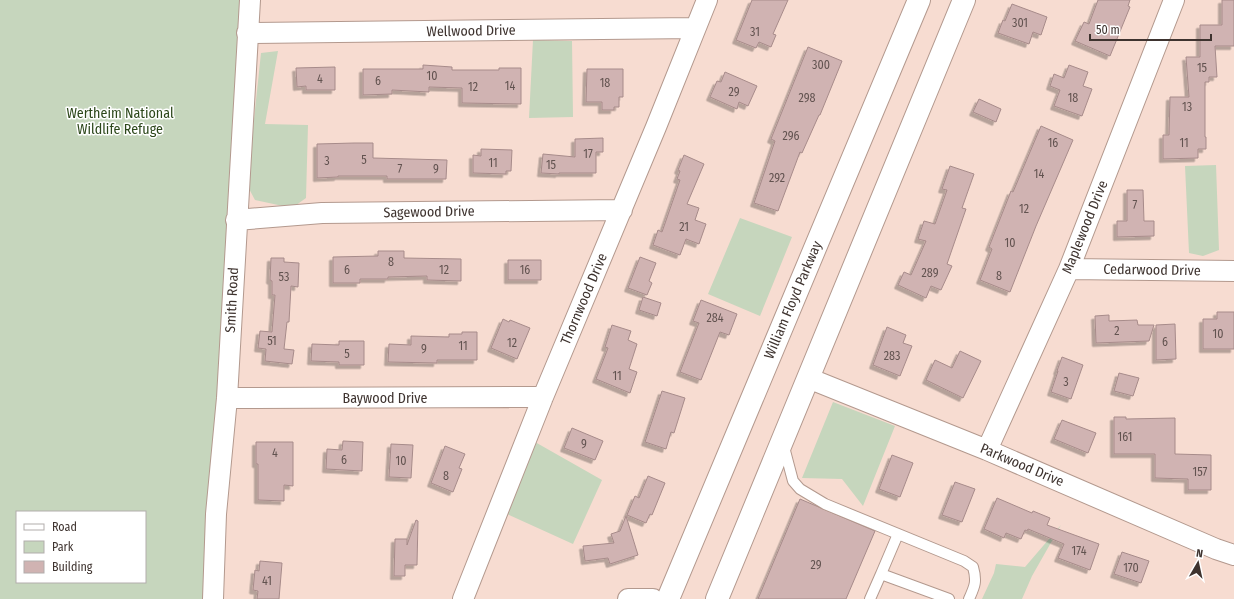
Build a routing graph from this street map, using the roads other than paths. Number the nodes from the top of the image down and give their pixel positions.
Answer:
1 (250, 0) edge
2 (707, 0) edge
3 (919, 0) edge
4 (964, 0) edge
5 (1174, 0) edge
6 (695, 28) junction
7 (247, 33) junction
8 (622, 210) junction
9 (236, 220) junction
10 (1069, 269) junction
11 (1234, 271) edge
12 (808, 378) junction
13 (543, 397) junction
14 (227, 398) junction
15 (782, 441) junction
16 (987, 450) junction
17 (898, 534) junction
18 (1234, 555) edge
19 (881, 574) junction
20 (213, 599) edge
21 (464, 599) edge
22 (628, 599) edge
23 (653, 599) edge
24 (668, 599) edge
25 (717, 599) edge
26 (870, 599) edge
27 (949, 599) edge
28 (969, 599) edge

1 - 7 street, Smith Road
2 - 6 street, Thornwood Drive
3 - 24 highway, William Floyd Parkway
4 - 12 highway
5 - 10 street, Maplewood Drive
6 - 7 street, Wellwood Drive
6 - 8 street, Thornwood Drive
7 - 9 street, Smith Road
8 - 9 street, Sagewood Drive
8 - 13 street, Thornwood Drive
9 - 14 street, Smith Road
10 - 11 street, Cedarwood Drive
10 - 16 street, Maplewood Drive
12 - 15 highway
12 - 16 street, Parkwood Drive
13 - 14 street, Baywood Drive
13 - 21 street, Thornwood Drive
14 - 20 street, Smith Road
15 - 17 lane
15 - 25 highway
16 - 18 street, Parkwood Drive
17 - 19 lane
17 - 28 lane
19 - 26 lane
19 - 27 lane
22 - 23 street

